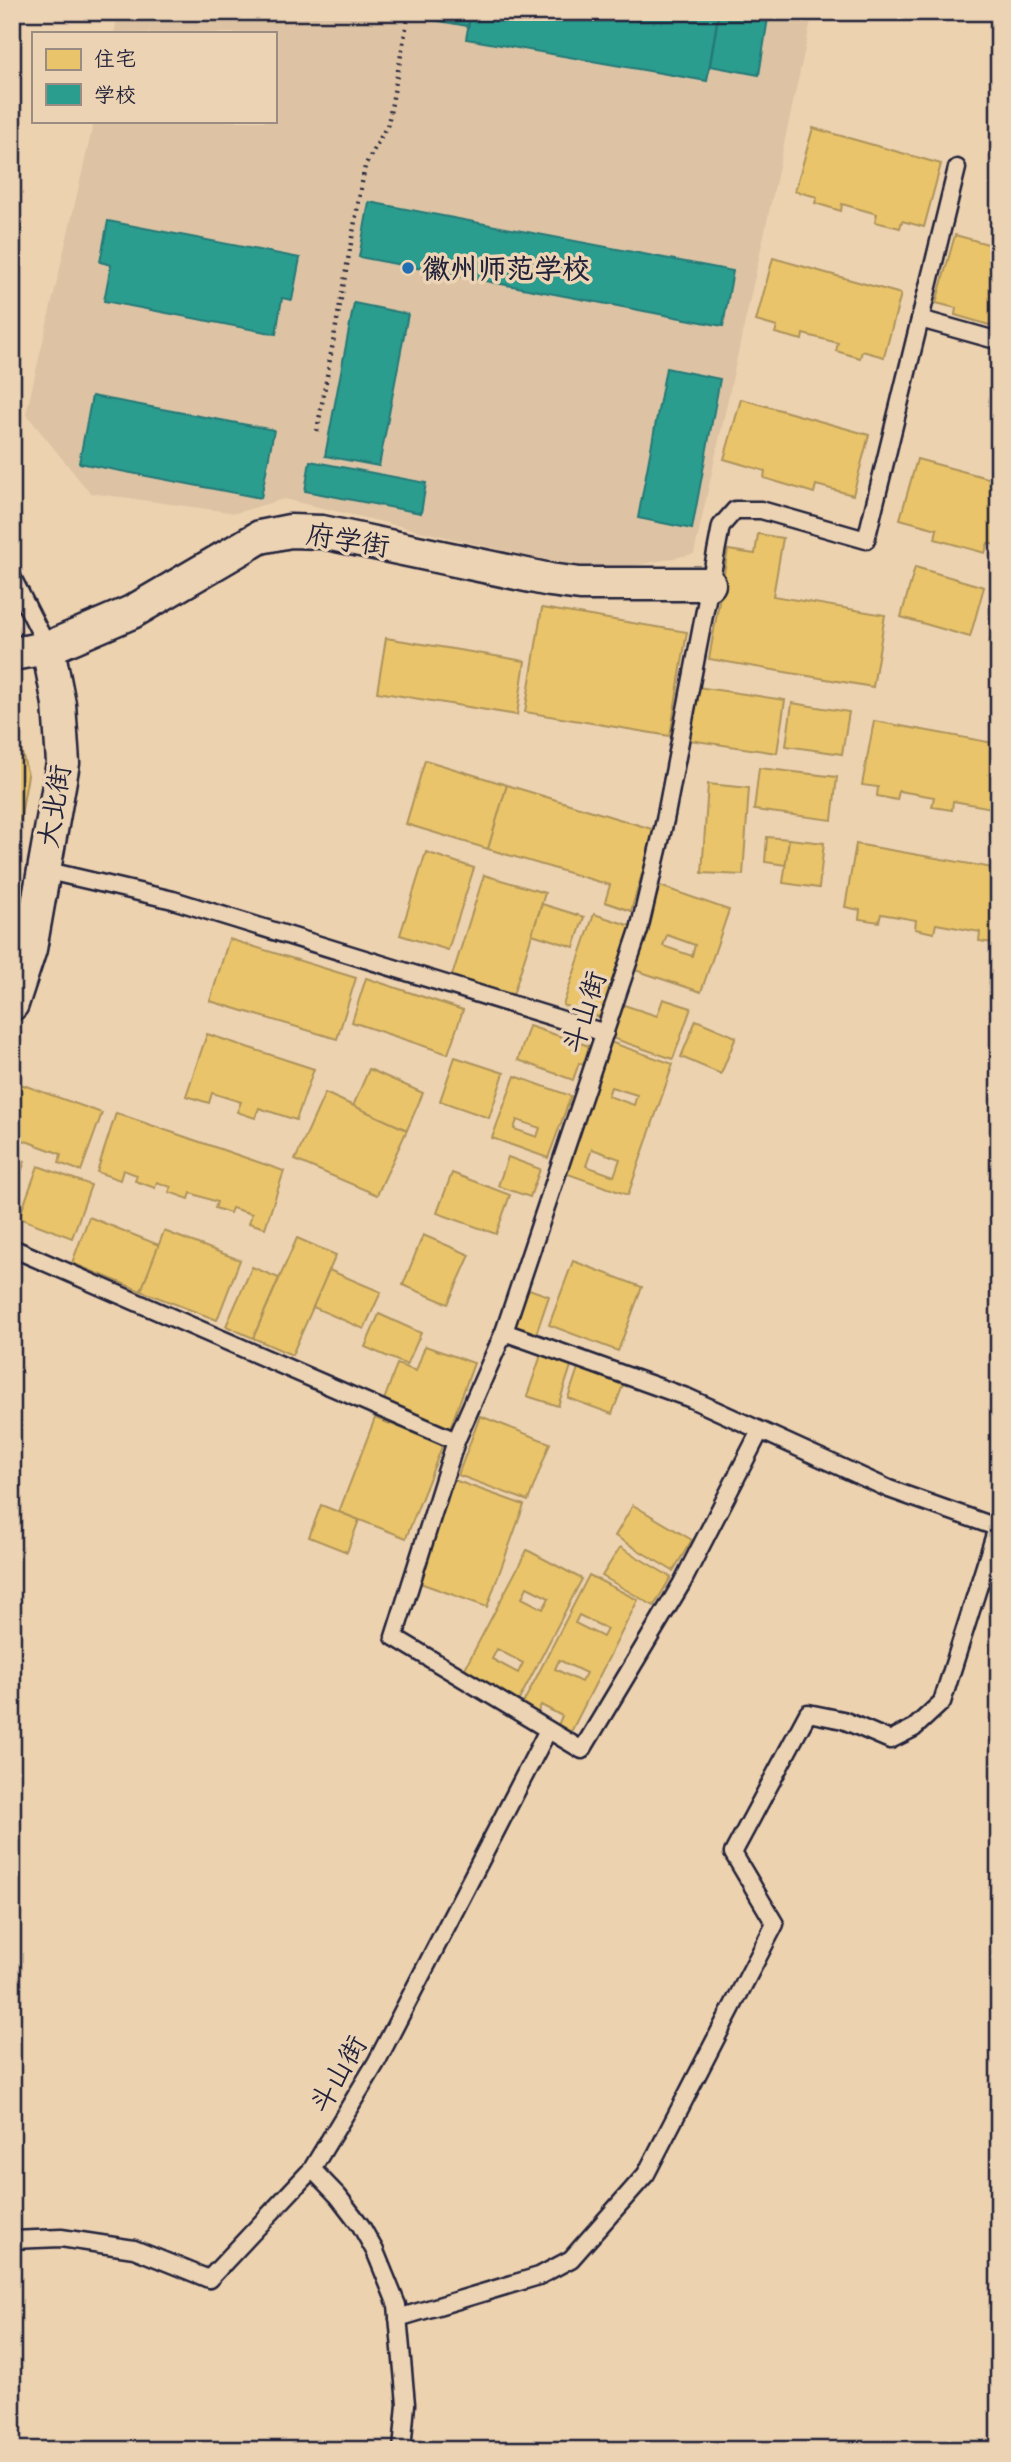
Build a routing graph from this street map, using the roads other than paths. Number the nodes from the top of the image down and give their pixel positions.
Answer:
1 (957, 168) dead end
2 (920, 319) junction
3 (999, 341) edge
4 (12, 577) edge
5 (709, 584) junction
6 (48, 648) junction
7 (12, 654) edge
8 (44, 870) junction
9 (12, 1003) edge
10 (605, 1033) junction
11 (12, 1248) edge
12 (504, 1332) junction
13 (760, 1431) junction
14 (456, 1441) junction
15 (998, 1528) edge
16 (548, 1730) junction
17 (312, 2169) junction
18 (12, 2240) edge
19 (398, 2319) junction
20 (402, 2450) edge

1 - 2 lane
2 - 3 lane
2 - 5 lane, 斗山街
4 - 6 lane
5 - 6 street, 府学街
5 - 10 lane, 斗山街
6 - 7 street, 府学街
6 - 8 street, 大北街
8 - 9 street, 大北街
8 - 10 lane
10 - 12 lane, 斗山街
11 - 14 lane
12 - 13 lane
12 - 14 lane, 斗山街
13 - 15 lane
13 - 16 lane
14 - 16 lane, 斗山街
15 - 19 lane
16 - 17 lane, 斗山街
17 - 18 lane, 斗山街
17 - 19 lane
19 - 20 lane

